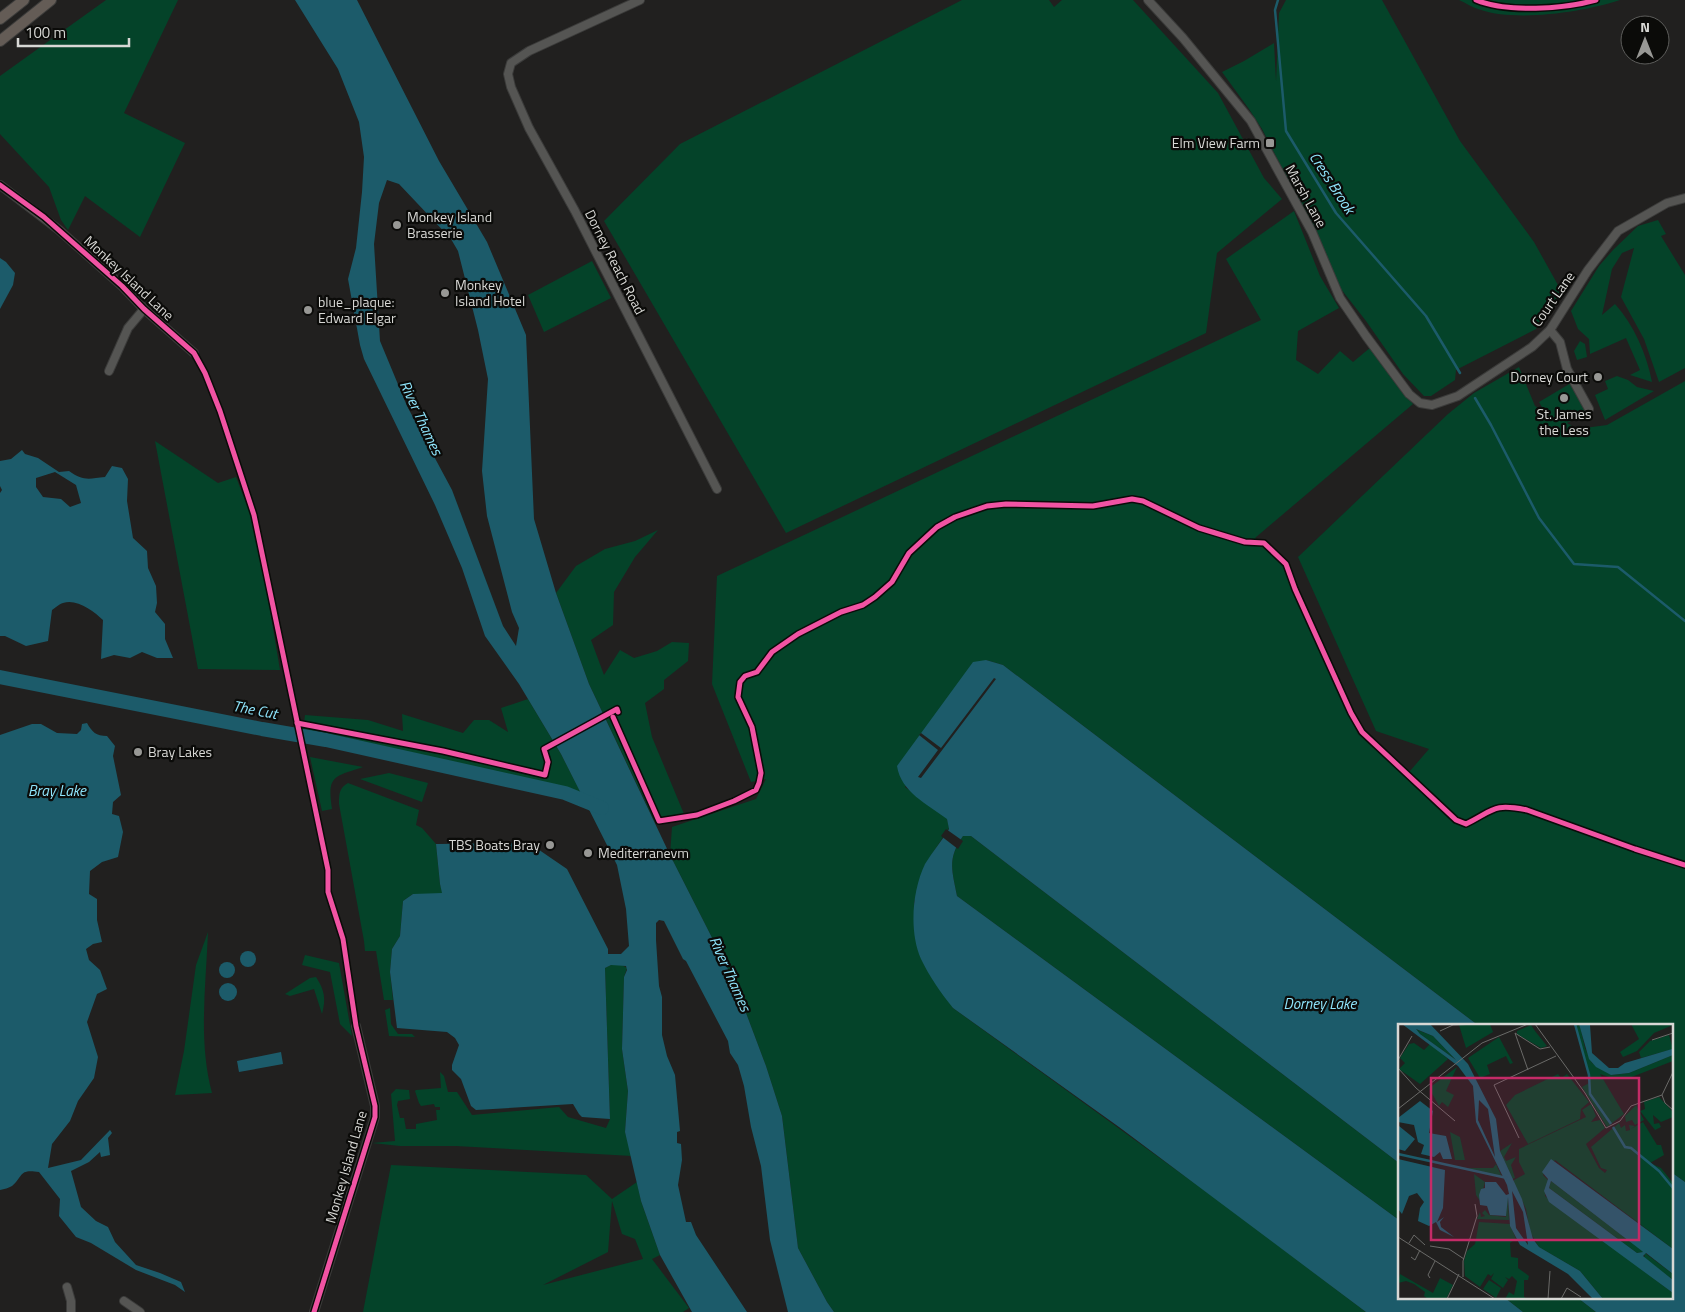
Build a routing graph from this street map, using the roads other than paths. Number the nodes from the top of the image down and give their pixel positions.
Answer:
1 (24, 0) edge
2 (51, 0) edge
3 (640, 0) edge
4 (1148, 0) edge
5 (0, 19) edge
6 (0, 41) edge
7 (0, 185) edge
8 (1685, 198) edge
9 (144, 309) junction
10 (1550, 330) junction
11 (194, 353) dead end
12 (109, 371) dead end
13 (1432, 405) joint
14 (1589, 409) dead end
15 (717, 489) dead end
16 (356, 1026) dead end
17 (67, 1287) dead end
18 (124, 1302) dead end
19 (71, 1312) edge
20 (140, 1312) edge
21 (314, 1312) edge

1 - 5 highway
2 - 6 highway
3 - 15 street, Dorney Reach Road
4 - 13 street, Marsh Lane
7 - 9 street, Monkey Island Lane
8 - 10 street, Court Lane
9 - 11 street, Monkey Island Lane
9 - 12 street
10 - 13 street, Court Lane
10 - 14 street
16 - 21 street, Monkey Island Lane
17 - 19 street
18 - 20 street

